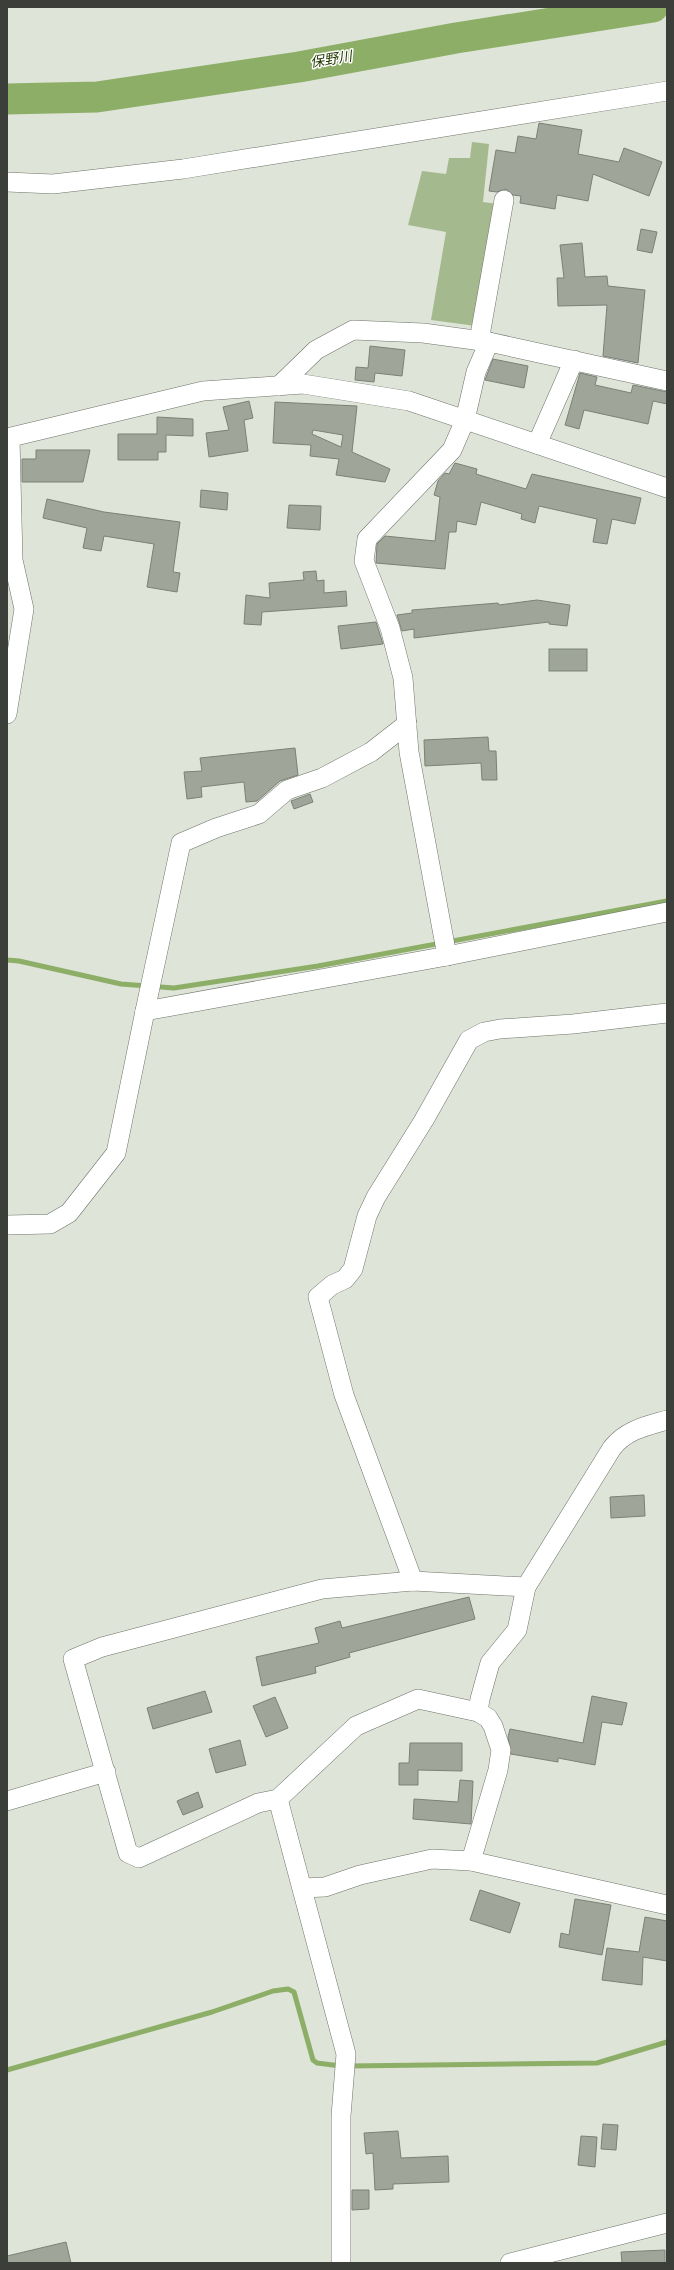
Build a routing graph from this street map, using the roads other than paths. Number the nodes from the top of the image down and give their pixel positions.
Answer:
1 (667, 91) edge
2 (7, 182) edge
3 (504, 200) dead end
4 (484, 342) junction
5 (574, 360) junction
6 (667, 381) edge
7 (279, 386) junction
8 (465, 420) junction
9 (8, 438) edge
10 (537, 444) junction
11 (667, 488) edge
12 (7, 714) edge
13 (407, 724) junction
14 (667, 912) edge
15 (447, 956) junction
16 (145, 1011) junction
17 (667, 1013) edge
18 (7, 1225) edge
19 (667, 1420) edge
20 (413, 1581) junction
21 (526, 1587) junction
22 (478, 1712) junction
23 (106, 1772) junction
24 (278, 1799) junction
25 (7, 1801) edge
26 (471, 1861) junction
27 (302, 1888) junction
28 (667, 1905) edge
29 (667, 2223) edge
30 (340, 2263) edge
31 (510, 2263) edge

1 - 2 street
3 - 4 street
4 - 5 street
4 - 7 street
4 - 8 street
5 - 6 street
5 - 10 street
7 - 8 street
7 - 9 street
8 - 10 street
8 - 13 street
9 - 12 street
10 - 11 street
13 - 15 street
13 - 16 street
14 - 15 street
15 - 16 street
16 - 18 street
17 - 20 street
19 - 21 street
20 - 21 street
20 - 23 street
21 - 22 street
22 - 24 street
22 - 26 street
23 - 24 street
23 - 25 street
24 - 27 street
26 - 27 street
26 - 28 street
27 - 30 street
29 - 31 street

